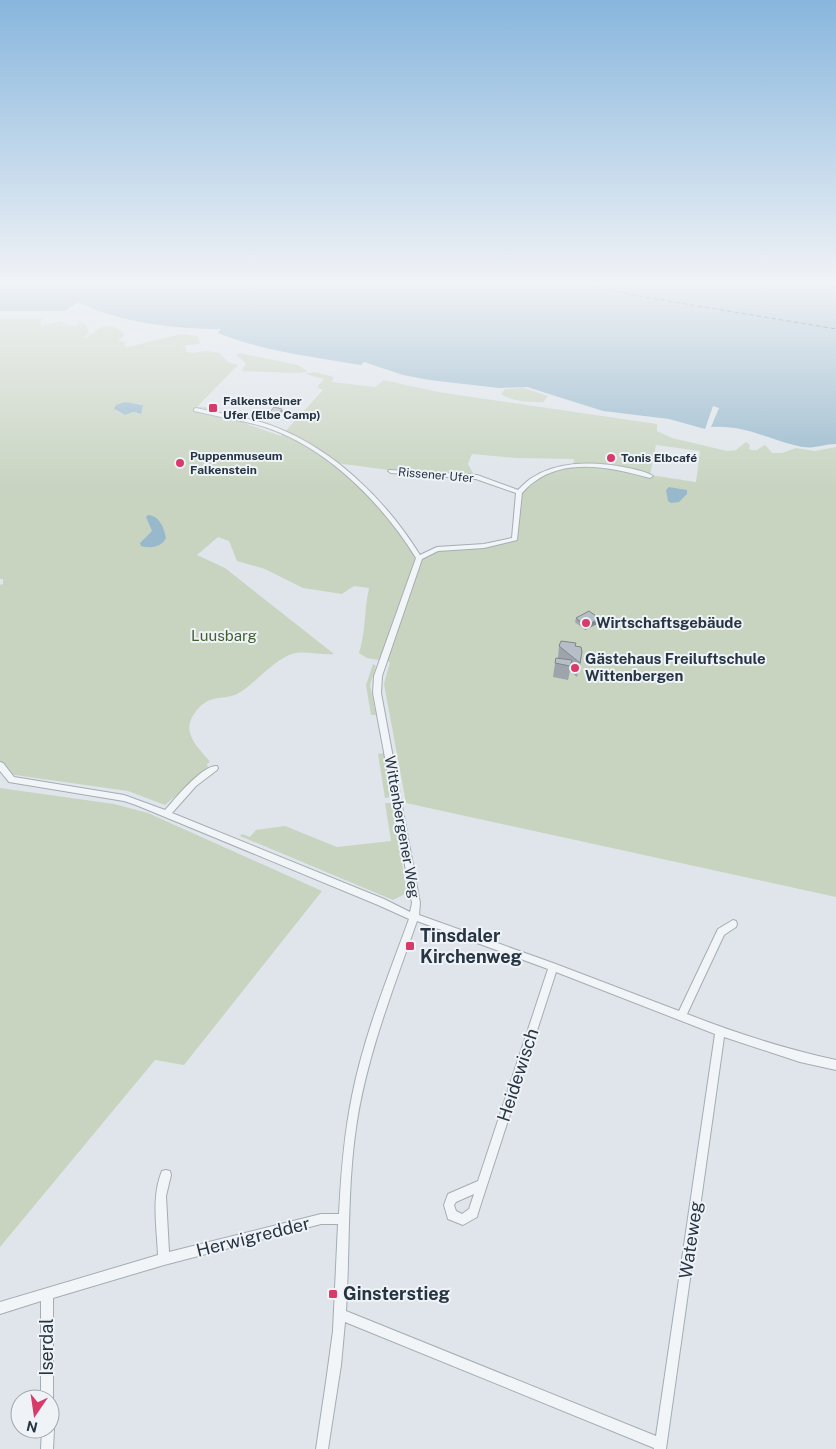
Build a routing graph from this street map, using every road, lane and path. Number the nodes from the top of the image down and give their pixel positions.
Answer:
1 (215, 414) dead end
2 (391, 471) dead end
3 (650, 476) dead end
4 (519, 492) junction
5 (419, 558) junction
6 (0, 765) edge
7 (214, 768) dead end
8 (167, 813) junction
9 (414, 916) junction
10 (732, 924) dead end
11 (553, 967) junction
12 (682, 1015) junction
13 (720, 1031) junction
14 (836, 1065) edge
15 (166, 1175) dead end
16 (483, 1184) dead end
17 (342, 1219) junction
18 (164, 1259) junction
19 (47, 1295) junction
20 (0, 1308) edge
21 (340, 1314) junction
22 (48, 1389) edge
23 (660, 1447) edge
24 (322, 1449) edge

1 - 5 street
2 - 4 street, Rissener Ufer
3 - 4 street
4 - 5 street
5 - 9 street, Wittenbergener Weg
6 - 8 street
7 - 8 street
8 - 9 street
9 - 11 street
9 - 17 street, Wittenbergener Weg
10 - 12 street
11 - 12 street
11 - 16 street, Heidewisch
12 - 13 street
13 - 14 street
13 - 23 street, Wateweg
15 - 18 street
17 - 18 street, Herwigredder
17 - 21 street, Wittenbergener Weg
18 - 19 street, Herwigredder
19 - 20 street, Herwigredder
19 - 22 street, Iserdal
21 - 23 street
21 - 24 street, Wittenbergener Weg

